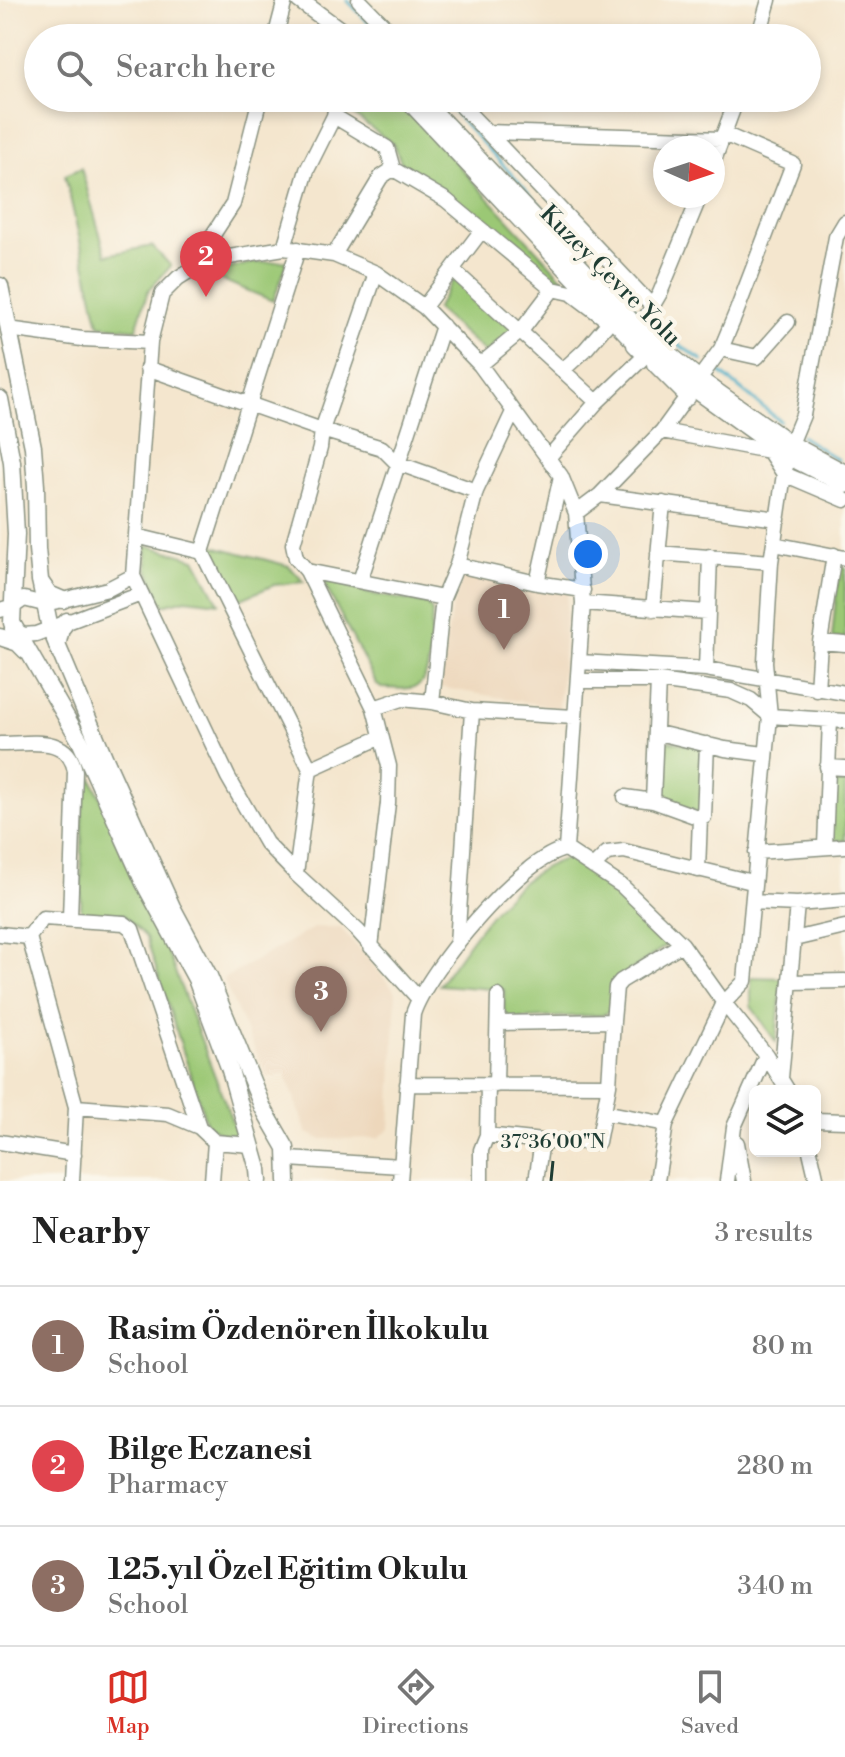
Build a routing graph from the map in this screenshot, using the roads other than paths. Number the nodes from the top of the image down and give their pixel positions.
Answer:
1 (285, 0) edge
2 (299, 0) edge
3 (319, 0) edge
4 (359, 0) edge
5 (770, 2) edge
6 (279, 24) edge
7 (333, 24) edge
8 (340, 24) edge
9 (382, 24) edge
10 (763, 24) edge
11 (256, 112) edge
12 (335, 112) edge
13 (419, 112) edge
14 (434, 112) edge
15 (468, 112) edge
16 (732, 112) edge
17 (334, 116) junction
18 (487, 132) junction
19 (723, 136) joint
20 (725, 137) edge
21 (393, 169) junction
22 (695, 208) edge
23 (845, 222) edge
24 (482, 230) junction
25 (291, 248) junction
26 (334, 255) junction
27 (199, 265) junction
28 (453, 270) junction
29 (376, 273) junction
30 (0, 286) edge
31 (553, 289) junction
32 (652, 306) junction
33 (424, 307) junction
34 (609, 322) junction
35 (788, 322) dead end
36 (443, 326) junction
37 (8, 329) junction
38 (639, 329) junction
39 (521, 331) junction
40 (150, 342) junction
41 (721, 349) junction
42 (645, 356) junction
43 (480, 365) junction
44 (147, 368) junction
45 (564, 369) junction
46 (693, 388) junction
47 (0, 399) edge
48 (597, 402) junction
49 (248, 404) junction
50 (513, 412) junction
51 (322, 430) junction
52 (662, 431) junction
53 (790, 450) junction
54 (548, 458) junction
55 (397, 463) junction
56 (845, 473) edge
57 (784, 474) junction
58 (561, 476) junction
59 (845, 485) edge
60 (476, 491) junction
61 (600, 495) junction
62 (845, 500) edge
63 (663, 503) junction
64 (576, 513) junction
65 (778, 519) junction
66 (136, 536) junction
67 (774, 544) junction
68 (202, 552) junction
69 (658, 553) junction
70 (710, 556) junction
71 (839, 556) edge
72 (771, 562) junction
73 (457, 565) junction
74 (307, 571) junction
75 (133, 576) junction
76 (40, 580) junction
77 (360, 581) junction
78 (537, 583) junction
79 (141, 594) junction
80 (583, 596) junction
81 (443, 598) junction
82 (63, 600) junction
83 (44, 604) junction
84 (5, 606) edge
85 (653, 609) junction
86 (707, 612) junction
87 (67, 621) junction
88 (50, 628) junction
89 (5, 633) edge
90 (820, 642) junction
91 (845, 644) edge
92 (57, 646) junction
93 (579, 662) junction
94 (706, 669) junction
95 (766, 679) junction
96 (578, 681) junction
97 (658, 681) junction
98 (817, 690) junction
99 (845, 693) edge
100 (432, 702) junction
101 (374, 708) junction
102 (472, 711) junction
103 (770, 716) junction
104 (574, 717) junction
105 (837, 721) edge
106 (658, 733) junction
107 (381, 737) junction
108 (0, 744) edge
109 (707, 744) junction
110 (764, 754) junction
111 (827, 767) junction
112 (845, 768) edge
113 (310, 769) junction
114 (625, 797) dead end
115 (653, 801) junction
116 (700, 818) junction
117 (825, 846) junction
118 (845, 846) edge
119 (566, 849) junction
120 (756, 852) junction
121 (593, 867) junction
122 (698, 870) junction
123 (296, 874) junction
124 (752, 882) junction
125 (845, 900) edge
126 (753, 902) junction
127 (797, 904) junction
128 (70, 918) junction
129 (374, 921) junction
130 (845, 927) edge
131 (358, 931) junction
132 (0, 934) edge
133 (29, 937) junction
134 (794, 939) junction
135 (457, 944) junction
136 (682, 944) junction
137 (371, 947) junction
138 (845, 981) edge
139 (790, 982) junction
140 (498, 996) dead end
141 (418, 998) junction
142 (724, 1003) junction
143 (613, 1021) junction
144 (498, 1023) junction
145 (766, 1055) junction
146 (407, 1084) junction
147 (785, 1084) edge
148 (492, 1085) junction
149 (609, 1085) junction
150 (76, 1107) junction
151 (604, 1112) junction
152 (821, 1120) edge
153 (845, 1121) edge
154 (666, 1124) junction
155 (199, 1127) junction
156 (734, 1127) junction
157 (487, 1135) junction
158 (542, 1141) junction
159 (0, 1142) edge
160 (215, 1142) junction
161 (74, 1154) junction
162 (285, 1155) junction
163 (811, 1157) edge
164 (256, 1162) edge
165 (400, 1173) edge
166 (72, 1181) edge
167 (212, 1181) edge
168 (287, 1181) edge
169 (481, 1181) edge
170 (536, 1181) edge
171 (657, 1181) edge
172 (727, 1181) edge
173 (744, 1181) edge
174 (817, 1181) edge

1 - 6 street
2 - 7 main road
3 - 8 main road
4 - 9 street
5 - 10 street
11 - 27 street
12 - 17 street
13 - 46 main road, Kuzey Çevre Yolu
14 - 38 main road, Kuzey Çevre Yolu
15 - 18 street
16 - 19 street
17 - 21 street
17 - 25 street
18 - 19 street
18 - 32 street
20 - 41 street
21 - 24 street
21 - 26 street
22 - 32 street
23 - 53 street
24 - 28 street
24 - 31 street
25 - 26 street
25 - 27 street
25 - 49 street
26 - 29 street
27 - 40 street
28 - 33 street
28 - 39 street
29 - 33 street
29 - 51 street
30 - 37 main road
31 - 34 street
31 - 39 street
32 - 38 street
33 - 36 street
34 - 42 street
34 - 45 street
35 - 41 street
36 - 43 street
36 - 55 street
37 - 40 street
37 - 76 main road
38 - 46 main road, Kuzey Çevre Yolu
39 - 43 street
39 - 45 street
40 - 44 street
41 - 46 street
42 - 46 street
42 - 48 street
43 - 50 street
44 - 49 street
44 - 66 street
45 - 48 street
46 - 52 street
46 - 53 main road, Kuzey Çevre Yolu
47 - 84 main road
48 - 54 street
49 - 51 street
49 - 68 street
50 - 54 street
50 - 60 street
51 - 55 street
51 - 74 street
52 - 57 street
52 - 61 street
53 - 56 main road, Kuzey Çevre Yolu
53 - 57 street
53 - 59 main road, Kuzey Çevre Yolu
54 - 58 street
55 - 60 street
55 - 77 street
57 - 62 street
57 - 65 street
58 - 64 street
58 - 78 street
60 - 73 street
61 - 63 street
61 - 64 street
63 - 65 street
63 - 69 street
64 - 80 street
65 - 67 street
66 - 68 street
66 - 75 street
67 - 71 street
67 - 72 street
68 - 113 street
69 - 70 street
69 - 85 street
70 - 72 street
70 - 86 street
71 - 90 street
72 - 95 street
73 - 78 street
73 - 81 street
74 - 77 street
74 - 101 street
75 - 79 street
75 - 82 street
76 - 82 main road
76 - 83 main road
77 - 81 street
78 - 80 street
79 - 87 street
79 - 123 street
80 - 85 street
80 - 93 street
81 - 100 street
82 - 83 street
83 - 84 street
83 - 88 main road
84 - 89 main road
85 - 86 street
86 - 94 street
87 - 88 street
87 - 92 main road
88 - 89 street
88 - 92 main road
89 - 164 main road
90 - 91 street
90 - 98 street
92 - 162 main road
93 - 94 street
93 - 96 street
94 - 95 street
95 - 98 street
95 - 103 street
96 - 97 street
96 - 104 street
97 - 103 street
97 - 106 street
98 - 99 street
100 - 101 street
100 - 102 street
101 - 107 street
102 - 104 street
102 - 135 street
103 - 105 street
103 - 110 street
104 - 119 street
105 - 111 street
106 - 109 street
106 - 115 street
107 - 113 street
107 - 129 street
108 - 128 street
109 - 110 street
109 - 116 street
110 - 120 street
111 - 112 street
111 - 117 street
113 - 123 street
114 - 115 street
115 - 116 street
116 - 122 street
117 - 118 street
117 - 120 street
119 - 121 street
119 - 135 street
120 - 124 street
121 - 122 street
121 - 136 street
122 - 124 street
123 - 131 street
124 - 126 street
125 - 127 street
126 - 127 street
126 - 142 street
127 - 134 street
128 - 133 street
128 - 155 street
129 - 131 street
129 - 137 street
130 - 134 street
131 - 137 street
132 - 133 street
133 - 150 street
134 - 139 street
135 - 141 street
136 - 142 street
136 - 143 street
137 - 141 street
138 - 139 street
139 - 147 street
140 - 144 street
141 - 146 street
142 - 145 street
142 - 154 street
143 - 144 street
143 - 149 street
144 - 148 street
145 - 147 street
145 - 156 street
146 - 148 street
146 - 165 street
148 - 149 street
148 - 157 street
149 - 151 street
150 - 155 street
150 - 161 street
151 - 154 street
151 - 158 street
152 - 153 street
154 - 171 street
155 - 160 street
156 - 172 street
156 - 173 street
157 - 158 street
157 - 169 street
158 - 170 street
159 - 161 street
160 - 164 street
160 - 167 street
161 - 166 street
162 - 164 main road
162 - 164 main road
162 - 165 street
162 - 168 main road
163 - 174 street

